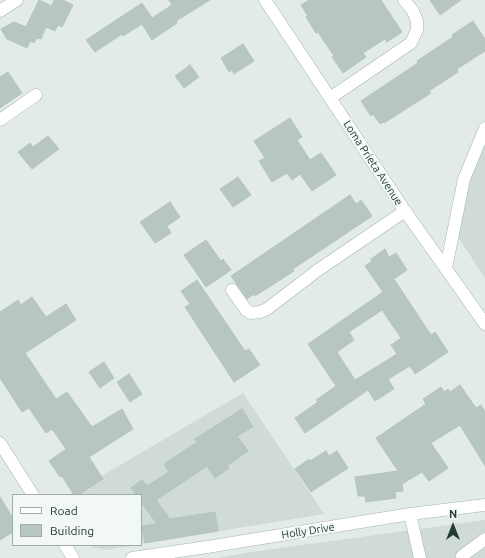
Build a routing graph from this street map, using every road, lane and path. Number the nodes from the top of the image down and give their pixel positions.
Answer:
1 (17, 0) edge
2 (265, 0) edge
3 (404, 0) edge
4 (0, 11) edge
5 (36, 95) dead end
6 (330, 98) junction
7 (0, 120) edge
8 (485, 128) edge
9 (405, 211) junction
10 (446, 268) junction
11 (232, 290) dead end
12 (485, 324) edge
13 (0, 443) edge
14 (32, 494) edge
15 (485, 505) edge
16 (410, 514) junction
17 (485, 539) edge
18 (66, 546) edge
19 (209, 553) edge
20 (462, 556) dead end
21 (73, 558) edge
22 (132, 558) edge
23 (420, 558) edge

1 - 4 street
2 - 6 street, Loma Prieta Avenue
3 - 6 street
5 - 7 street
6 - 9 street, Loma Prieta Avenue
8 - 10 street
9 - 10 street, Loma Prieta Avenue
9 - 11 street
10 - 12 street, Loma Prieta Avenue
13 - 14 street
15 - 16 street, Holly Drive
16 - 19 street, Holly Drive
16 - 23 street
17 - 20 street
18 - 21 street
19 - 22 street, Holly Drive

